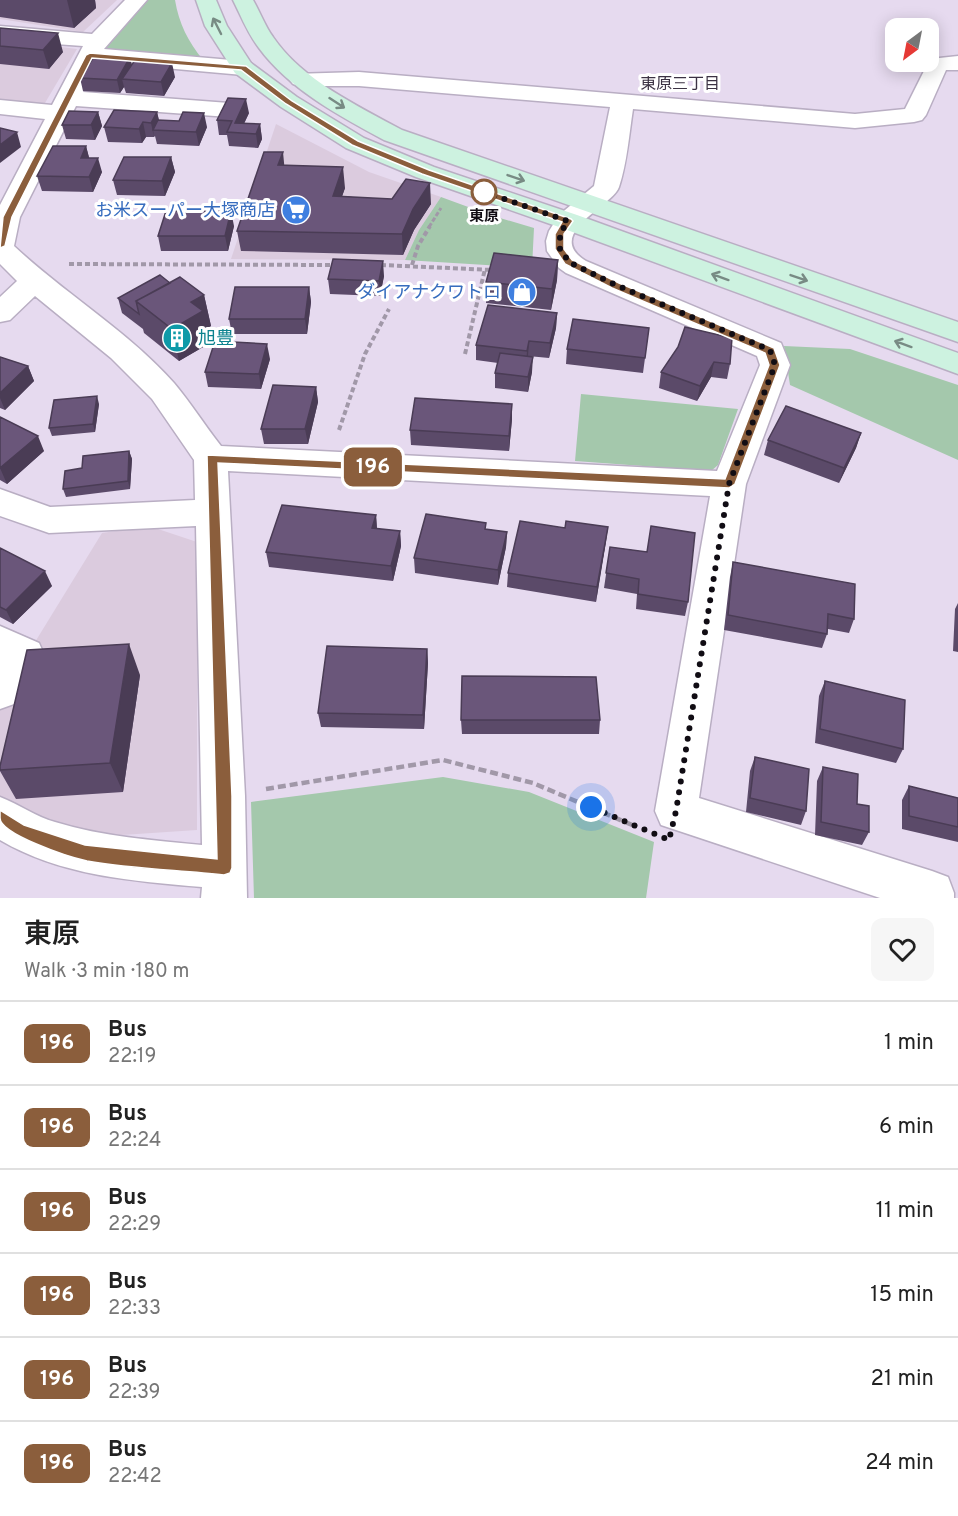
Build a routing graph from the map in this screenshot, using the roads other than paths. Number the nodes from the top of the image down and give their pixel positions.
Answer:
1 (137, 0) edge
2 (206, 0) edge
3 (243, 0) edge
4 (0, 33) edge
5 (93, 48) junction
6 (958, 63) edge
7 (243, 68) junction
8 (301, 79) junction
9 (622, 102) junction
10 (65, 106) junction
11 (0, 107) edge
12 (229, 110) edge
13 (577, 212) junction
14 (12, 260) edge
15 (0, 313) edge
16 (958, 333) edge
17 (958, 364) edge
18 (212, 458) junction
19 (729, 484) junction
20 (0, 502) edge
21 (213, 512) junction
22 (0, 642) edge
23 (0, 692) edge
24 (0, 818) edge
25 (224, 883) edge
26 (932, 898) edge

1 - 5 street
7 -> 2 street
3 - 8 street
4 - 5 street
5 - 7 street
5 - 10 street
6 - 9 street
7 - 13 street
8 - 9 street
8 -> 13 street
9 - 13 street
10 - 11 street
10 - 12 street
10 - 14 street
13 -> 16 street
17 -> 13 street
13 - 19 street
14 - 15 street
14 - 18 street
18 - 19 street
18 - 21 street
19 - 26 street
20 - 21 street
21 - 25 street
22 - 23 street
24 - 25 street

